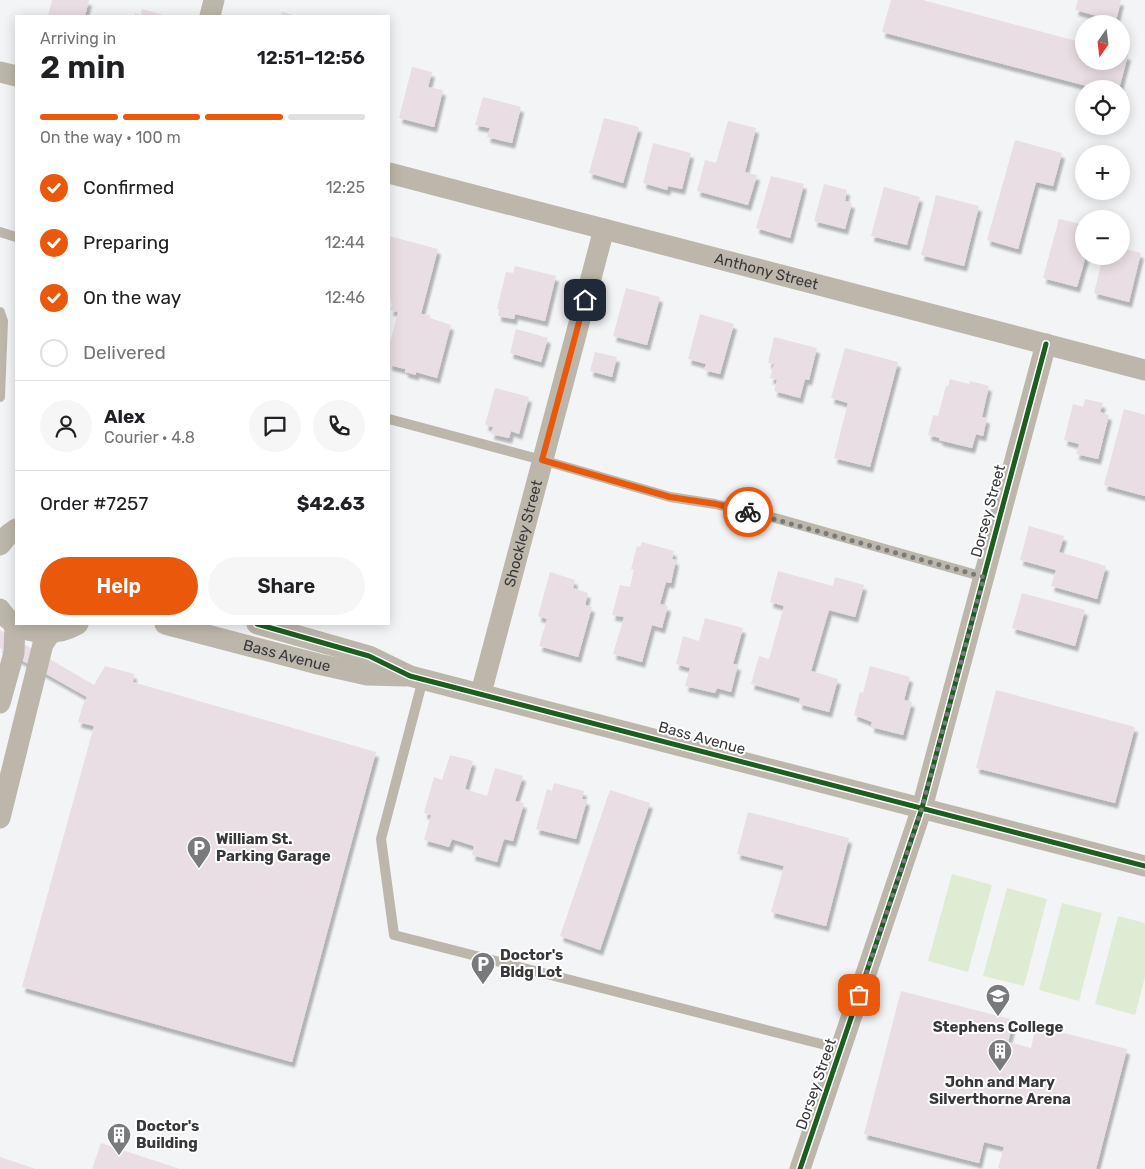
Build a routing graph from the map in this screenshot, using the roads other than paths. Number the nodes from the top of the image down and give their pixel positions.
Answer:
1 (214, 0) edge
2 (210, 15) edge
3 (0, 72) edge
4 (15, 76) edge
5 (390, 173) edge
6 (604, 229) junction
7 (0, 232) edge
8 (15, 236) edge
9 (0, 312) edge
10 (1046, 344) junction
11 (1145, 370) edge
12 (0, 397) edge
13 (390, 419) edge
14 (542, 460) junction
15 (984, 577) junction
16 (7, 617) edge
17 (20, 625) edge
18 (76, 625) edge
19 (169, 625) edge
20 (260, 625) edge
21 (50, 634) junction
22 (416, 677) junction
23 (481, 693) junction
24 (0, 703) edge
25 (922, 808) junction
26 (0, 818) edge
27 (1145, 866) edge
28 (841, 1049) junction
29 (800, 1169) edge

1 - 2 street
3 - 4 street
5 - 6 street, Anthony Street
6 - 10 street, Anthony Street
6 - 14 street, Shockley Street
7 - 8 lane
9 - 12 lane
10 - 11 street, Anthony Street
10 - 15 street, Dorsey Street
13 - 14 lane
14 - 15 lane
14 - 23 street, Shockley Street
15 - 25 street, Dorsey Street
16 - 24 street
17 - 21 street
18 - 21 street
19 - 22 street, Bass Avenue
20 - 22 street, Bass Avenue
21 - 26 street
22 - 23 street, Bass Avenue
22 - 28 lane
23 - 25 street, Bass Avenue
25 - 27 street, Bass Avenue
25 - 28 street, Dorsey Street
28 - 29 street, Dorsey Street

